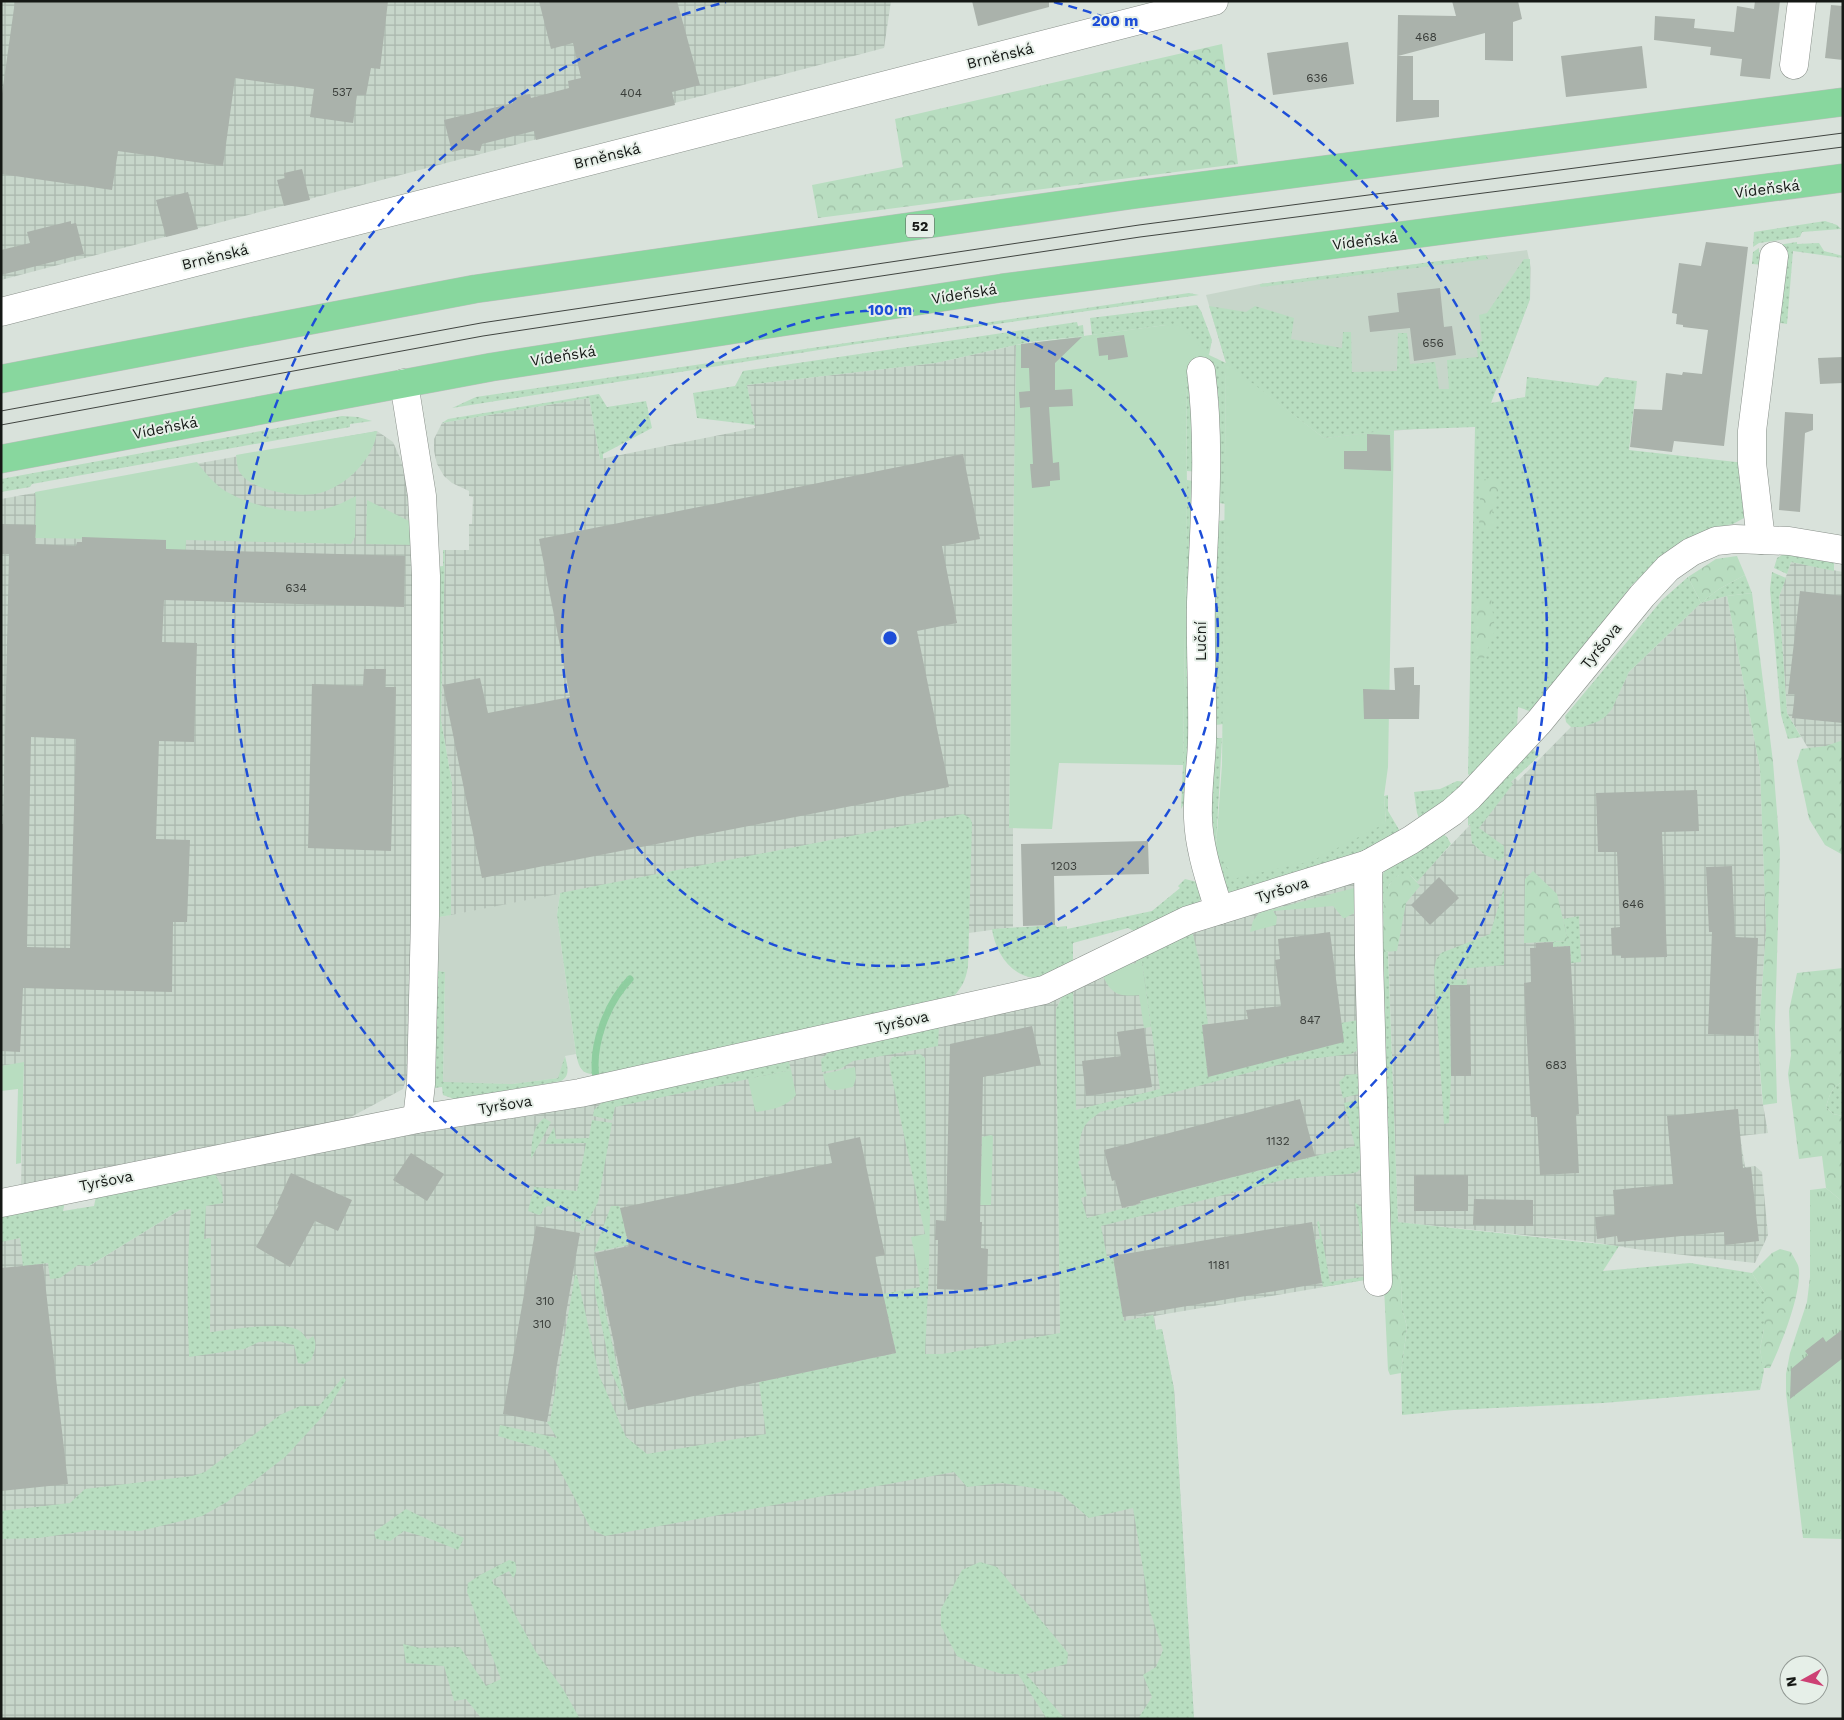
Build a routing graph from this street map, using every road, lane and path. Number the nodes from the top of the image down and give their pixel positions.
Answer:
1 (1214, 1) edge
2 (1802, 1) edge
3 (1794, 66) dead end
4 (1843, 102) edge
5 (1843, 178) edge
6 (1774, 256) dead end
7 (1, 312) edge
8 (1201, 371) dead end
9 (1, 379) edge
10 (404, 383) junction
11 (1, 459) edge
12 (1761, 540) junction
13 (1843, 550) edge
14 (1368, 864) junction
15 (1219, 910) junction
16 (417, 1119) junction
17 (1, 1203) edge
18 (1378, 1282) dead end

1 - 7 street, Brněnská
2 - 3 street
4 - 9 highway, 52
5 - 10 highway, Vídeňská
6 - 12 street
8 - 15 street, Luční
10 - 11 highway, Vídeňská
10 - 16 street
12 - 13 street, Tyršova
12 - 14 street, Tyršova
14 - 15 street, Tyršova
14 - 18 street
15 - 16 street, Tyršova
16 - 17 street, Tyršova

